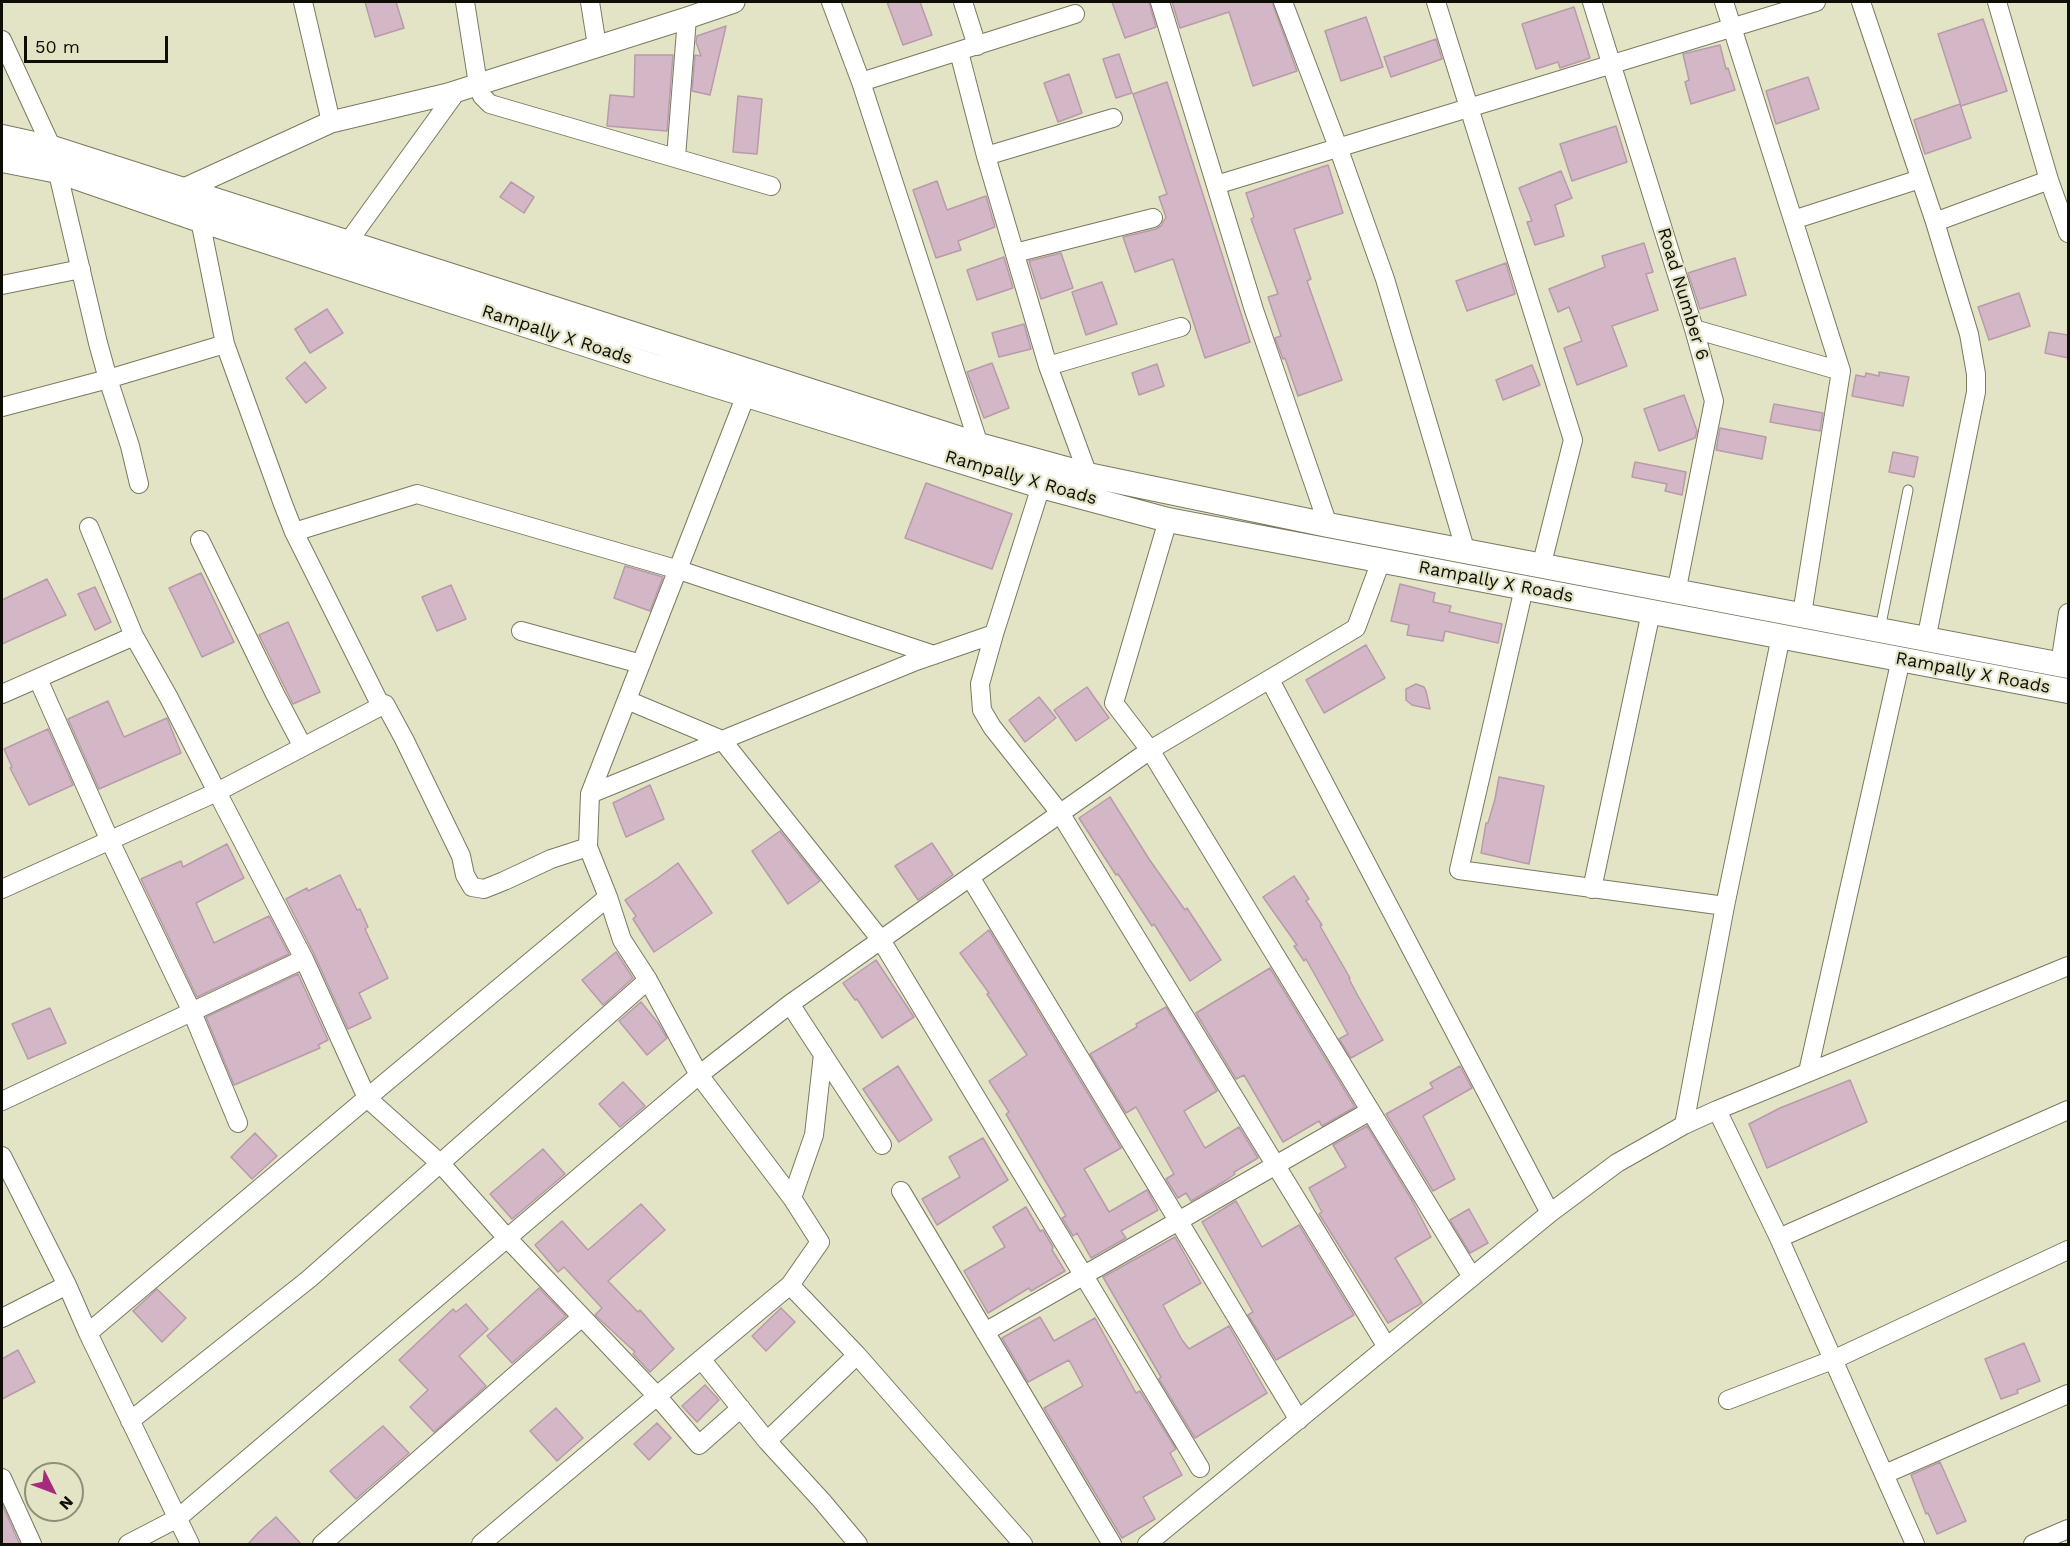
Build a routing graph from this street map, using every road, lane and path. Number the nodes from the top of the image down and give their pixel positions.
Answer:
1 (303, 2) edge
2 (465, 2) edge
3 (591, 2) edge
4 (734, 2) edge
5 (831, 2) edge
6 (963, 2) edge
7 (1160, 2) edge
8 (1283, 2) edge
9 (1436, 2) edge
10 (1592, 2) edge
11 (1724, 2) edge
12 (1816, 2) edge
13 (1861, 2) edge
14 (1997, 2) edge
15 (711, 5) edge
16 (1074, 14) dead end
17 (687, 18) junction
18 (1732, 27) junction
19 (2, 40) edge
20 (597, 46) junction
21 (977, 46) junction
22 (959, 52) junction
23 (1613, 64) junction
24 (861, 82) junction
25 (478, 84) junction
26 (457, 91) junction
27 (1469, 107) junction
28 (1113, 118) dead end
29 (331, 122) junction
30 (2, 137) edge
31 (1338, 147) junction
32 (986, 156) junction
33 (676, 157) junction
34 (55, 159) junction
35 (2, 160) edge
36 (1920, 179) junction
37 (2049, 180) junction
38 (1216, 185) junction
39 (771, 186) dead end
40 (178, 200) junction
41 (1153, 218) dead end
42 (200, 220) junction
43 (1793, 220) junction
44 (1935, 222) junction
45 (2068, 233) edge
46 (348, 242) junction
47 (1015, 253) junction
48 (81, 269) junction
49 (2, 285) edge
50 (1181, 327) dead end
51 (1694, 329) junction
52 (225, 344) junction
53 (1048, 366) junction
54 (1841, 371) junction
55 (108, 379) junction
56 (746, 395) junction
57 (2, 407) edge
58 (979, 445) junction
59 (1088, 475) junction
60 (139, 484) dead end
61 (1041, 486) junction
62 (1908, 490) dead end
63 (1168, 520) junction
64 (1328, 525) junction
65 (89, 527) dead end
66 (294, 532) junction
67 (200, 540) dead end
68 (1466, 552) junction
69 (1381, 561) junction
70 (1541, 567) junction
71 (679, 570) junction
72 (1524, 588) junction
73 (1676, 592) junction
74 (1651, 612) junction
75 (2068, 613) edge
76 (1802, 614) junction
77 (1880, 629) junction
78 (521, 631) dead end
79 (994, 634) junction
80 (134, 636) junction
81 (1781, 636) junction
82 (1926, 640) junction
83 (934, 655) junction
84 (1901, 659) junction
85 (641, 664) junction
86 (2064, 665) edge
87 (38, 679) junction
88 (1270, 680) junction
89 (2068, 691) edge
90 (2, 694) edge
91 (627, 700) junction
92 (381, 706) junction
93 (722, 740) junction
94 (303, 747) junction
95 (1150, 750) junction
96 (217, 792) junction
97 (590, 794) junction
98 (1060, 813) junction
99 (110, 841) junction
100 (588, 847) junction
101 (970, 877) junction
102 (4, 882) edge
103 (1592, 888) junction
104 (608, 897) junction
105 (1725, 906) junction
106 (881, 939) junction
107 (304, 959) junction
108 (2068, 966) edge
109 (648, 980) junction
110 (790, 1004) junction
111 (192, 1012) junction
112 (823, 1054) junction
113 (1808, 1072) junction
114 (699, 1075) junction
115 (367, 1098) junction
116 (2, 1101) edge
117 (1717, 1110) junction
118 (2068, 1110) edge
119 (1370, 1111) junction
120 (238, 1123) dead end
121 (1684, 1125) junction
122 (882, 1145) dead end
123 (2, 1156) edge
124 (441, 1164) junction
125 (1276, 1166) junction
126 (901, 1191) dead end
127 (792, 1198) junction
128 (1550, 1213) junction
129 (1179, 1222) junction
130 (1779, 1238) junction
131 (508, 1239) junction
132 (2068, 1250) edge
133 (1084, 1276) junction
134 (1472, 1277) junction
135 (67, 1285) junction
136 (790, 1285) junction
137 (582, 1317) junction
138 (2, 1318) edge
139 (985, 1332) junction
140 (88, 1333) junction
141 (1386, 1347) junction
142 (857, 1355) junction
143 (701, 1359) junction
144 (1834, 1359) junction
145 (2068, 1394) edge
146 (657, 1396) junction
147 (1728, 1400) dead end
148 (741, 1408) junction
149 (1299, 1420) junction
150 (130, 1421) junction
151 (767, 1441) junction
152 (1200, 1468) dead end
153 (1885, 1474) junction
154 (2, 1478) edge
155 (178, 1518) junction
156 (2068, 1529) edge
157 (32, 1545) edge
158 (128, 1545) edge
159 (190, 1545) edge
160 (322, 1545) edge
161 (481, 1545) edge
162 (858, 1545) edge
163 (1023, 1545) edge
164 (1112, 1545) edge
165 (1147, 1545) edge
166 (1915, 1545) edge
167 (2033, 1545) edge

1 - 29 street
2 - 25 street
3 - 20 street
4 - 15 street
5 - 24 street
6 - 21 street
7 - 38 street
8 - 31 street
9 - 27 street
10 - 23 street, Road Number 6
11 - 18 street
12 - 18 street
13 - 36 street
14 - 37 street
15 - 17 street
16 - 21 street
17 - 20 street
17 - 33 street
18 - 23 street
18 - 43 street
19 - 34 street
20 - 25 street
21 - 22 street
22 - 24 street
22 - 32 street
23 - 27 street
23 - 51 street, Road Number 6
24 - 58 street
25 - 26 street
25 - 33 street
26 - 29 street
26 - 46 street
27 - 31 street
27 - 70 street
28 - 32 street
29 - 40 street
30 - 34 main road
31 - 38 street
31 - 68 street
32 - 47 street
33 - 39 street
34 - 35 main road
34 - 40 main road
34 - 48 street
36 - 43 street
36 - 44 street
37 - 44 street
37 - 45 street
38 - 64 street
40 - 42 main road, Rampally X Roads
40 - 46 main road
41 - 47 street
42 - 52 street
42 - 56 main road, Rampally X Roads
43 - 54 street
44 - 82 street
46 - 58 main road
47 - 53 street
48 - 49 street
48 - 55 street
50 - 53 street
51 - 54 street
51 - 73 street, Road Number 6
52 - 55 street
52 - 66 street
53 - 59 street
54 - 76 street
55 - 57 street
55 - 60 street
56 - 61 main road, Rampally X Roads
56 - 71 street
58 - 59 main road
59 - 64 main road
61 - 63 main road, Rampally X Roads
61 - 79 street
62 - 77 lane
63 - 69 main road, Rampally X Roads
63 - 95 street
64 - 68 main road
65 - 80 street
66 - 71 street
66 - 92 street
67 - 94 street
68 - 70 main road
69 - 72 main road, Rampally X Roads
69 - 88 street
70 - 73 main road
71 - 83 street
71 - 85 street
72 - 74 main road, Rampally X Roads
72 - 103 street
73 - 76 main road
74 - 81 main road, Rampally X Roads
74 - 103 street
75 - 86 street
76 - 77 main road
77 - 82 main road
78 - 85 street
79 - 83 street
79 - 98 street
80 - 87 street
80 - 96 street
81 - 84 main road, Rampally X Roads
81 - 105 street
82 - 86 main road
83 - 93 street
84 - 89 main road, Rampally X Roads
84 - 113 street
85 - 91 street
87 - 90 street
87 - 99 street
88 - 95 street
88 - 128 street
91 - 93 street
91 - 97 street
92 - 94 street
92 - 100 street
93 - 97 street
93 - 106 street
94 - 96 street
95 - 98 street
95 - 119 street
96 - 99 street
96 - 107 street
97 - 100 street
98 - 101 street
98 - 125 street
99 - 102 street
99 - 111 street
100 - 104 street
101 - 106 street
101 - 129 street
103 - 105 street
104 - 109 street
104 - 115 street
105 - 121 street
106 - 110 street
106 - 133 street
107 - 111 street
107 - 115 street
108 - 113 street
109 - 114 street
109 - 124 street
110 - 112 street
110 - 114 street
111 - 116 street
111 - 120 street
112 - 122 street
112 - 127 street
113 - 117 street
114 - 127 street
114 - 131 street
115 - 124 street
115 - 140 street
117 - 121 street
117 - 130 street
118 - 130 street
119 - 125 street
119 - 134 street
121 - 128 street
123 - 135 street
124 - 131 street
124 - 150 street
125 - 129 street
125 - 141 street
126 - 139 street
127 - 136 street
128 - 134 street
129 - 133 street
129 - 149 street
130 - 144 street
131 - 137 street
131 - 155 street
132 - 144 street
133 - 139 street
133 - 152 street
134 - 141 street
135 - 138 street
135 - 140 street
136 - 142 street
136 - 143 street
137 - 146 street
137 - 160 street
139 - 164 street
140 - 150 street
141 - 149 street
142 - 151 street
142 - 163 street
143 - 146 street
143 - 148 street
144 - 147 street
144 - 153 street
145 - 153 street
146 - 148 street
146 - 161 street
148 - 151 street
149 - 165 street
150 - 155 street
151 - 162 street
153 - 166 street
154 - 157 street
155 - 158 street
155 - 159 street
156 - 167 street

